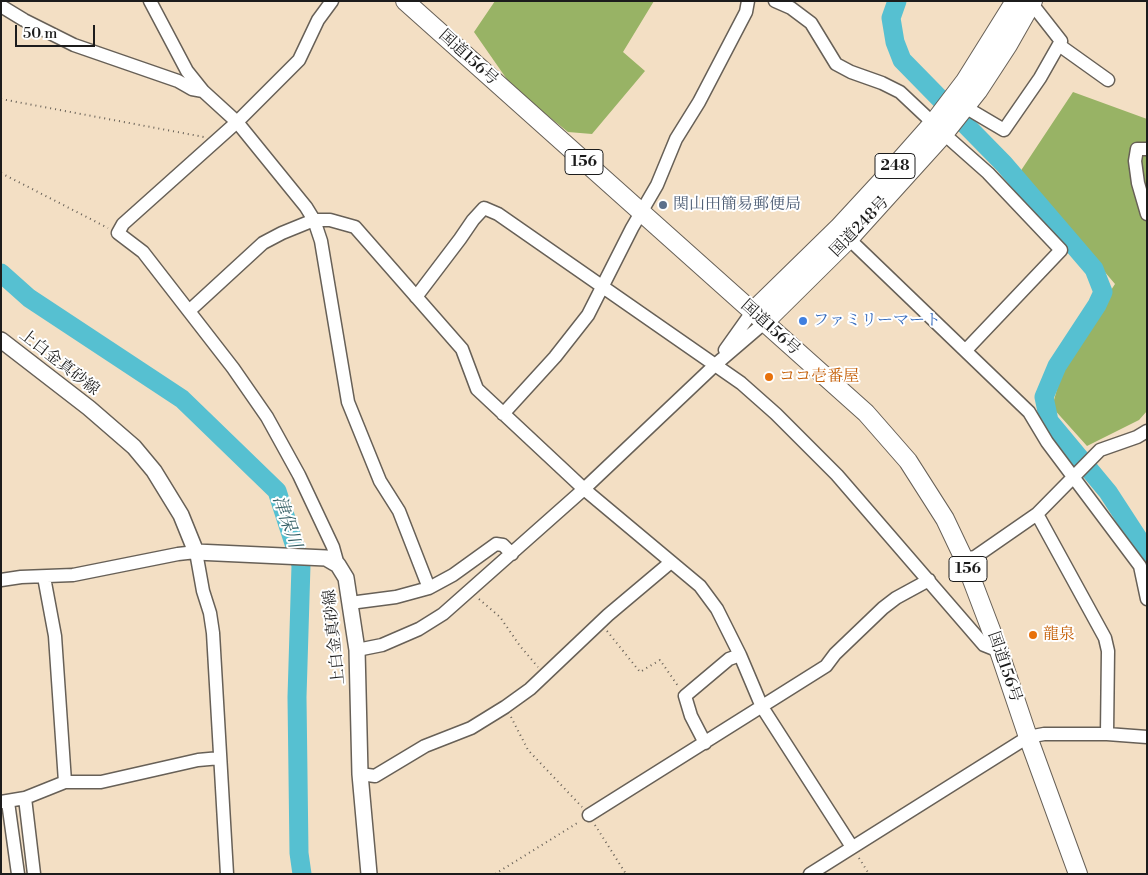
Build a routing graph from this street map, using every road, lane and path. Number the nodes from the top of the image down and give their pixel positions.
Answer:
1 (150, 1) edge
2 (332, 1) edge
3 (405, 1) edge
4 (748, 1) edge
5 (775, 1) edge
6 (1027, 2) edge
7 (1, 6) edge
8 (1058, 45) junction
9 (1108, 80) dead end
10 (203, 91) junction
11 (1, 99) edge
12 (965, 107) junction
13 (237, 122) junction
14 (939, 129) junction
15 (215, 143) junction
16 (1147, 149) edge
17 (1, 173) edge
18 (642, 214) junction
19 (1147, 214) edge
20 (314, 220) junction
21 (118, 233) junction
22 (849, 239) junction
23 (603, 288) junction
24 (416, 297) junction
25 (189, 311) junction
26 (758, 318) junction
27 (1, 340) edge
28 (966, 350) junction
29 (715, 365) junction
30 (503, 414) junction
31 (1147, 430) edge
32 (1075, 476) junction
33 (584, 489) junction
34 (1037, 514) junction
35 (200, 552) junction
36 (512, 554) junction
37 (964, 559) junction
38 (332, 561) junction
39 (670, 562) junction
40 (44, 577) junction
41 (1, 580) edge
42 (930, 580) junction
43 (429, 588) junction
44 (470, 590) junction
45 (1147, 599) edge
46 (350, 603) junction
47 (600, 623) junction
48 (357, 650) junction
49 (999, 651) junction
50 (740, 655) junction
51 (545, 675) junction
52 (685, 696) junction
53 (505, 707) junction
54 (762, 707) junction
55 (1107, 734) junction
56 (1028, 737) junction
57 (1147, 737) edge
58 (705, 743) junction
59 (220, 758) junction
60 (360, 774) junction
61 (65, 782) junction
62 (25, 798) junction
63 (5, 802) edge
64 (589, 815) junction
65 (852, 848) junction
66 (18, 874) edge
67 (34, 874) edge
68 (226, 874) edge
69 (369, 874) edge
70 (495, 874) edge
71 (626, 874) edge
72 (810, 874) edge
73 (869, 874) edge
74 (1078, 874) edge

1 - 10 street
2 - 13 street
3 - 18 highway, 国道156号 / 156
4 - 18 street
5 - 14 street
6 - 8 street
6 - 12 highway, 国道248号 / 248
6 - 14 highway, 国道248号 / 248
7 - 10 street
8 - 9 street
8 - 12 street
10 - 13 street
11 - 15 path
12 - 14 highway, 国道248号 / 248
13 - 15 street
13 - 20 street
14 - 22 highway, 国道248号 / 248
14 - 26 highway, 国道248号 / 248
14 - 28 street
15 - 21 street
16 - 19 street
17 - 21 path
18 - 23 street
18 - 26 highway, 国道156号 / 156
20 - 24 street
20 - 25 street
20 - 43 street
21 - 25 street
22 - 26 highway, 国道248号 / 248
22 - 28 street
23 - 24 street
23 - 29 street
23 - 30 street
24 - 30 street
25 - 38 street
26 - 29 street
26 - 37 highway, 国道156号 / 156
27 - 35 main road, 上白金真砂線
28 - 32 street
29 - 33 street
29 - 42 street
30 - 33 street
31 - 32 street
32 - 34 street
32 - 45 street
33 - 36 street
33 - 39 street
34 - 37 street
34 - 55 street
35 - 38 main road
35 - 40 street
35 - 59 street
36 - 43 street
36 - 44 street
37 - 49 highway, 国道156号 / 156
38 - 46 main road, 上白金真砂線
39 - 47 street
39 - 50 street
40 - 41 street
40 - 61 street
42 - 49 street
42 - 54 street
43 - 46 street
44 - 48 street
44 - 51 path
46 - 48 main road, 上白金真砂線
47 - 51 street
47 - 52 path
48 - 60 main road, 上白金真砂線
49 - 56 highway, 国道156号 / 156
50 - 52 street
50 - 54 street
51 - 53 street
52 - 58 street
53 - 60 street
53 - 64 path
54 - 58 street
54 - 65 street
55 - 56 street
55 - 57 street
56 - 65 street
56 - 74 highway, 国道156号 / 156
58 - 64 street
59 - 61 street
59 - 68 street
60 - 69 main road, 上白金真砂線
61 - 62 street
62 - 63 street
62 - 67 street
63 - 66 street
64 - 70 path
64 - 71 path
65 - 72 street
65 - 73 path

